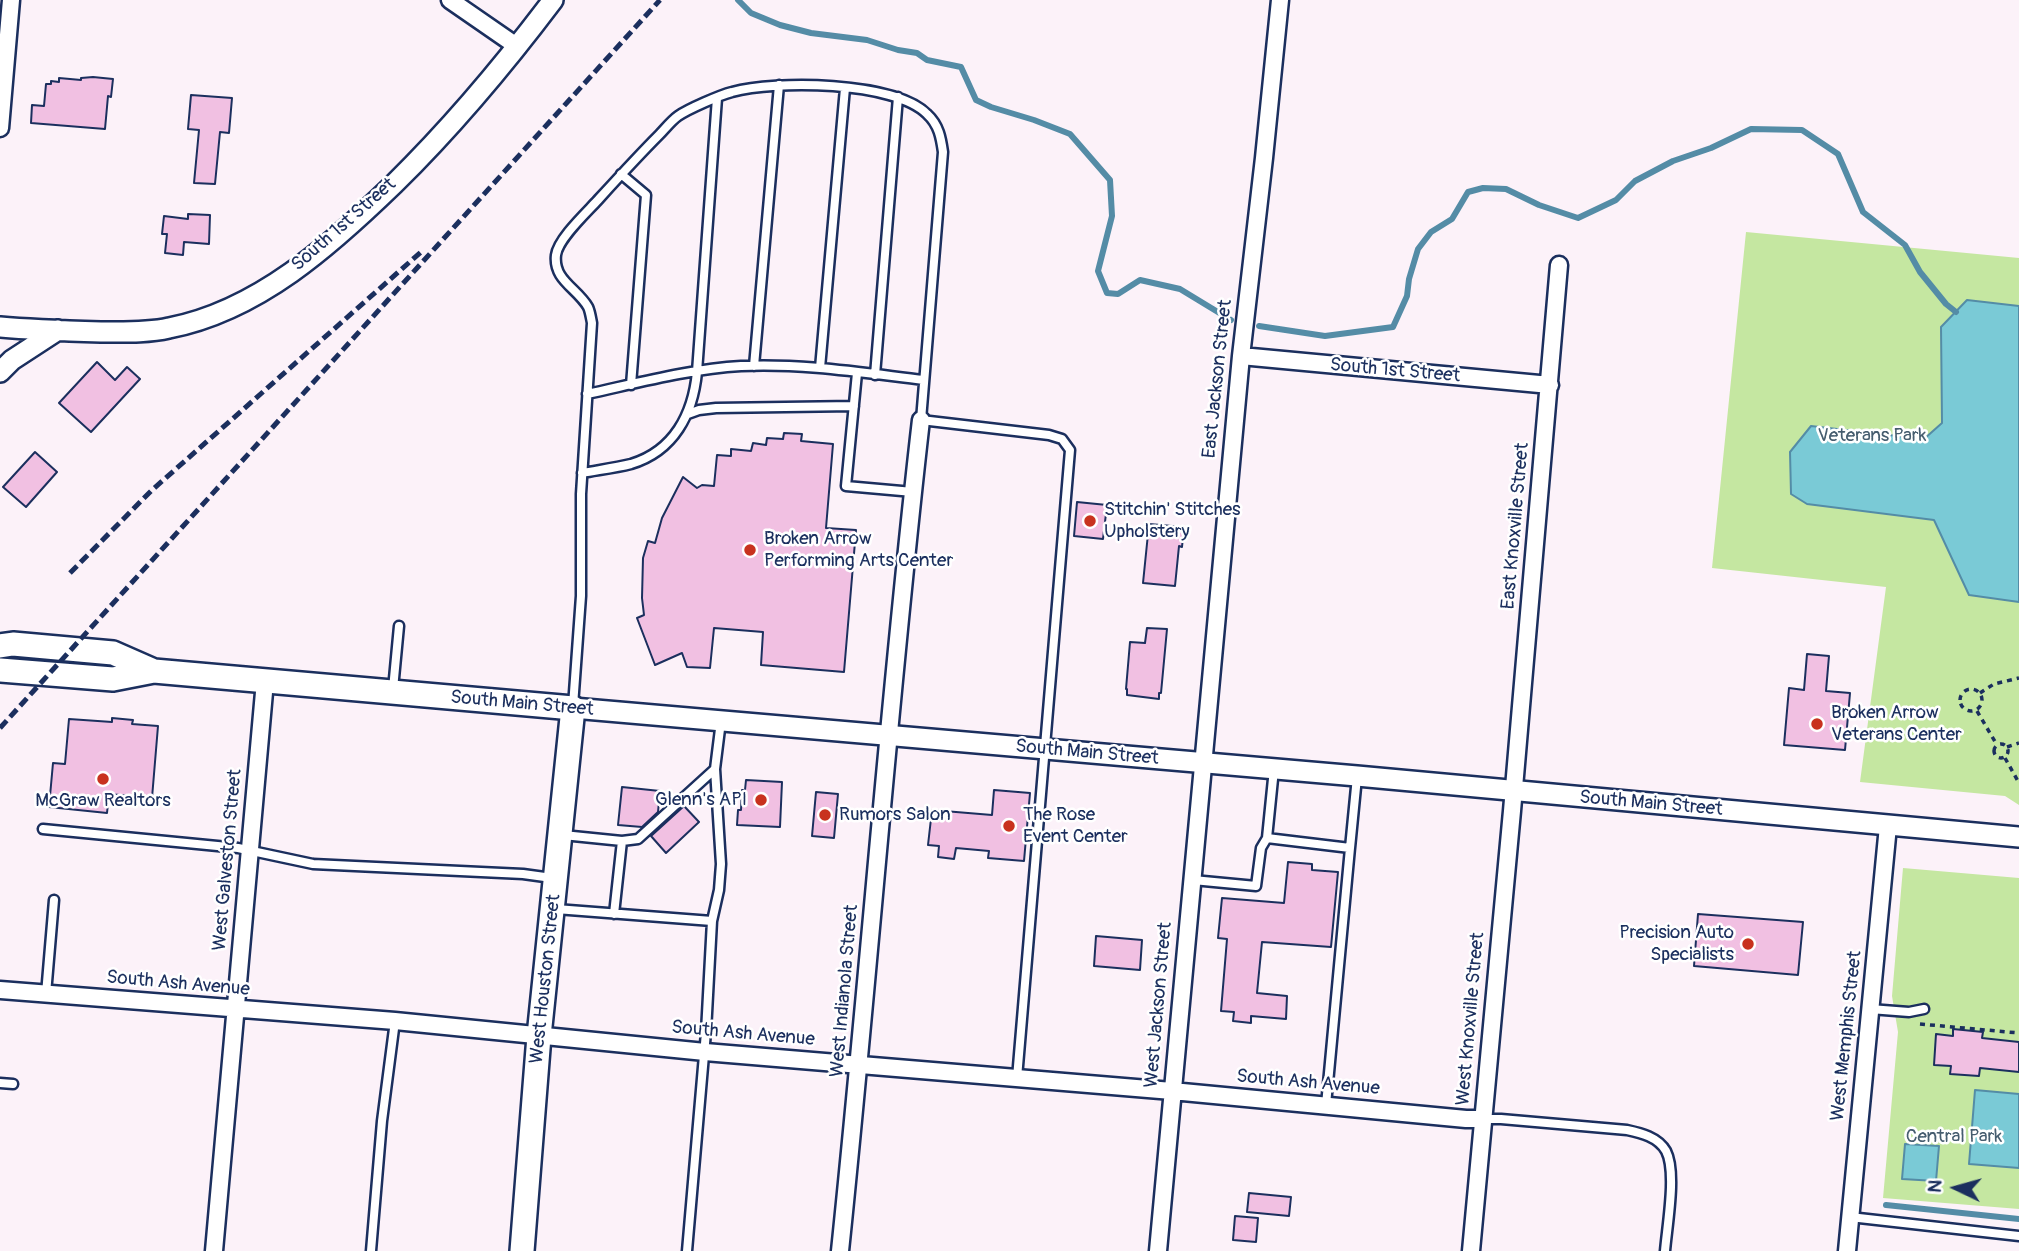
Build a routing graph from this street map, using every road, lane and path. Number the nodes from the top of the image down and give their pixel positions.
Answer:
1 (11, 0) edge
2 (450, 0) edge
3 (553, 0) edge
4 (1279, 0) edge
5 (518, 47) junction
6 (779, 85) junction
7 (845, 88) junction
8 (898, 97) junction
9 (718, 98) junction
10 (0, 128) edge
11 (621, 174) junction
12 (1559, 265) dead end
13 (0, 327) edge
14 (58, 330) junction
15 (1241, 356) junction
16 (754, 366) junction
17 (820, 368) junction
18 (0, 372) edge
19 (697, 372) junction
20 (857, 373) junction
21 (874, 375) junction
22 (924, 380) junction
23 (631, 385) junction
24 (1550, 386) junction
25 (587, 394) junction
26 (854, 406) junction
27 (688, 414) junction
28 (921, 420) junction
29 (582, 473) junction
30 (913, 492) junction
31 (399, 626) dead end
32 (0, 646) edge
33 (0, 670) edge
34 (154, 671) junction
35 (2019, 678) edge
36 (265, 681) junction
37 (1980, 692) junction
38 (393, 693) junction
39 (573, 708) junction
40 (1977, 710) junction
41 (722, 720) junction
42 (887, 734) junction
43 (2019, 743) edge
44 (1997, 745) junction
45 (2007, 747) junction
46 (1046, 749) junction
47 (2005, 758) junction
48 (1203, 763) junction
49 (715, 769) junction
50 (1274, 769) junction
51 (1357, 776) junction
52 (2019, 783) edge
53 (1514, 792) junction
54 (1888, 826) junction
55 (43, 829) dead end
56 (560, 835) junction
57 (1267, 838) junction
58 (2019, 838) edge
59 (622, 841) junction
60 (1350, 848) junction
61 (250, 850) junction
62 (555, 878) junction
63 (1191, 880) junction
64 (54, 900) dead end
65 (553, 908) junction
66 (614, 914) junction
67 (712, 921) junction
68 (0, 990) edge
69 (46, 994) junction
70 (1870, 1009) junction
71 (1924, 1009) dead end
72 (236, 1010) junction
73 (395, 1021) junction
74 (1912, 1024) dead end
75 (2019, 1032) edge
76 (539, 1036) junction
77 (705, 1052) junction
78 (859, 1066) junction
79 (1017, 1078) junction
80 (0, 1083) edge
81 (13, 1084) dead end
82 (1172, 1091) junction
83 (1325, 1105) junction
84 (1483, 1119) junction
85 (1850, 1217) junction
86 (2019, 1236) edge
87 (214, 1251) edge
88 (371, 1251) edge
89 (522, 1251) edge
90 (687, 1251) edge
91 (840, 1251) edge
92 (1158, 1251) edge
93 (1471, 1251) edge
94 (1665, 1251) edge
95 (1847, 1251) edge

1 - 10 street
2 - 5 street
3 - 5 street, South 1st Street
4 - 15 street, East Jackson Street
5 - 14 street, South 1st Street
6 - 7 lane
6 - 9 lane
6 - 16 lane
7 - 8 lane
7 - 17 lane
8 - 21 lane
8 - 22 lane
9 - 11 lane
9 - 19 lane
11 - 23 lane
11 - 25 lane
12 - 24 street, East Knoxville Street
13 - 14 street, South 1st Street
14 - 18 street
15 - 24 street, South 1st Street
15 - 48 street, East Jackson Street
16 - 17 lane
16 - 19 lane
17 - 20 lane
19 - 23 lane
19 - 27 lane
20 - 21 lane
20 - 26 lane
21 - 22 lane
22 - 28 lane
23 - 25 lane
24 - 53 street, East Knoxville Street
25 - 29 lane
26 - 27 lane
26 - 30 lane
27 - 29 lane
28 - 30 street, West Indianola Street
28 - 46 lane
29 - 39 lane
30 - 42 street, West Indianola Street
31 - 38 lane
32 - 34 main road, South Main Street
33 - 34 main road, South Main Street
34 - 36 main road, South Main Street
35 - 37 path
36 - 38 main road, South Main Street
36 - 61 street, West Galveston Street
37 - 40 path
37 - 40 path
38 - 39 main road, South Main Street
39 - 41 street, South Main Street
39 - 56 main road, West Houston Street
40 - 44 path
41 - 42 street, South Main Street
41 - 49 lane
42 - 46 street, South Main Street
42 - 78 street, West Indianola Street
43 - 45 path
44 - 45 path
44 - 47 path
45 - 47 path
46 - 48 street, South Main Street
46 - 79 lane
47 - 52 path
48 - 50 street, South Main Street
48 - 63 street, West Jackson Street
49 - 59 lane
49 - 67 lane
50 - 51 street, South Main Street
50 - 57 lane
51 - 53 street, South Main Street
51 - 60 lane
53 - 54 street, South Main Street
53 - 84 street, West Knoxville Street
54 - 58 street, South Main Street
54 - 70 street, West Memphis Street
55 - 61 lane
56 - 59 lane
56 - 62 main road, West Houston Street
57 - 60 lane
57 - 63 lane
59 - 66 lane
60 - 83 lane
61 - 62 lane
61 - 72 street, West Galveston Street
62 - 65 main road, West Houston Street
63 - 82 street, West Jackson Street
64 - 69 lane
65 - 66 lane
65 - 76 main road, West Houston Street
66 - 67 lane
67 - 77 lane
68 - 69 street, South Ash Avenue
69 - 72 street, South Ash Avenue
70 - 71 lane
70 - 85 street, West Memphis Street
72 - 73 street, South Ash Avenue
72 - 87 street, West Galveston Street
73 - 76 street, South Ash Avenue
73 - 88 lane
74 - 75 path
76 - 77 street, South Ash Avenue
76 - 89 main road, West Houston Street
77 - 78 street, South Ash Avenue
77 - 90 lane
78 - 79 street, South Ash Avenue
78 - 91 street, West Indianola Street
79 - 82 street, South Ash Avenue
80 - 81 lane
82 - 83 street, South Ash Avenue
82 - 92 street, West Jackson Street
83 - 84 street, South Ash Avenue
84 - 93 street, West Knoxville Street
84 - 94 lane
85 - 86 lane
85 - 95 street, West Memphis Street

